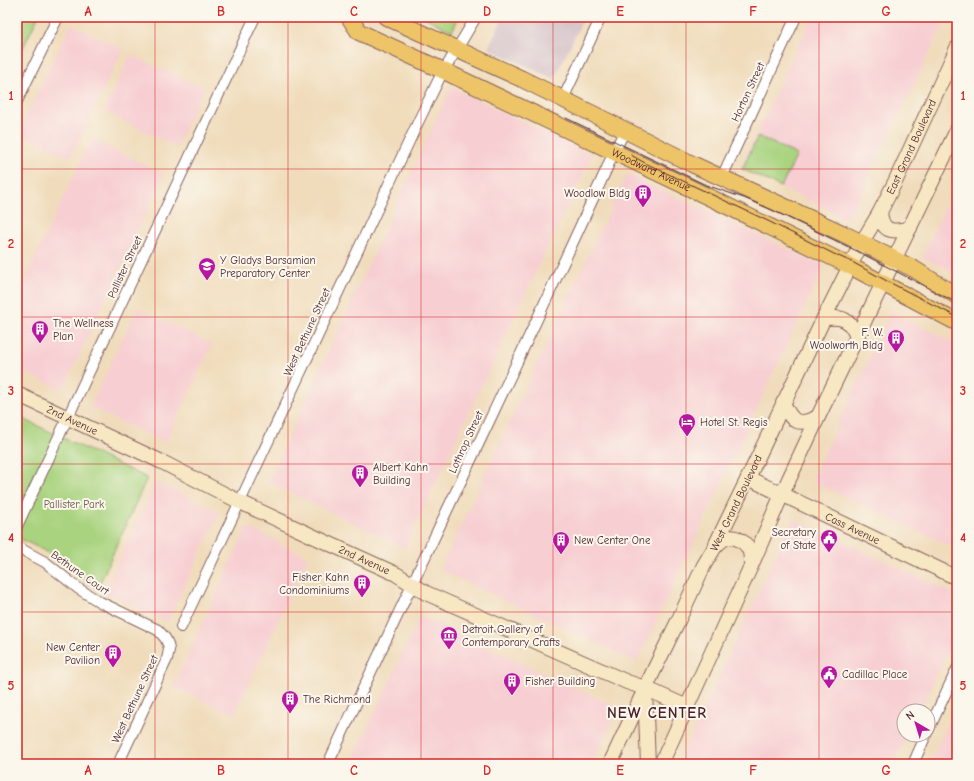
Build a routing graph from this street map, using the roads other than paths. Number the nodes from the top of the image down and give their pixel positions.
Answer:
1 (58, 17) edge
2 (255, 17) edge
3 (349, 17) edge
4 (386, 17) edge
5 (476, 17) edge
6 (602, 17) edge
7 (796, 17) edge
8 (957, 48) edge
9 (457, 49) junction
10 (444, 71) junction
11 (563, 99) junction
12 (17, 101) edge
13 (625, 130) junction
14 (957, 130) edge
15 (615, 152) junction
16 (722, 178) junction
17 (880, 212) junction
18 (910, 228) junction
19 (862, 242) junction
20 (895, 259) junction
21 (850, 266) junction
22 (883, 284) junction
23 (957, 296) edge
24 (824, 318) junction
25 (957, 322) edge
26 (857, 336) junction
27 (17, 394) edge
28 (783, 403) junction
29 (818, 417) junction
30 (68, 418) junction
31 (748, 478) junction
32 (782, 494) junction
33 (240, 502) junction
34 (17, 526) edge
35 (17, 547) edge
36 (713, 550) junction
37 (751, 566) junction
38 (957, 578) edge
39 (412, 584) junction
40 (181, 627) dead end
41 (168, 644) joint
42 (957, 669) edge
43 (645, 688) junction
44 (687, 707) junction
45 (936, 714) edge
46 (922, 743) edge
47 (118, 764) edge
48 (328, 764) edge
49 (610, 764) edge
50 (648, 764) edge
51 (661, 764) edge
52 (913, 764) edge

1 - 12 street
2 - 30 street, Pallister Street
3 - 10 main road, Woodward Avenue
4 - 9 main road
5 - 9 street, West Bethune Street
6 - 11 street
7 - 16 street, Horton Street
8 - 17 main road, East Grand Boulevard
9 - 10 street, West Bethune Street
9 - 11 main road
10 - 15 main road, Woodward Avenue
10 - 33 street, West Bethune Street
11 - 13 main road
13 - 15 street, Lothrop Street
13 - 16 main road
14 - 18 main road
15 - 21 main road, Woodward Avenue
15 - 39 street, Lothrop Street
16 - 19 main road
17 - 18 main road
17 - 19 main road, East Grand Boulevard
18 - 20 main road
19 - 20 main road
19 - 21 main road, West Grand Boulevard
20 - 22 main road
20 - 23 main road
21 - 22 main road, Woodward Avenue
21 - 24 main road, West Grand Boulevard
22 - 25 main road, Woodward Avenue
22 - 26 main road
24 - 26 main road
24 - 28 main road, West Grand Boulevard
26 - 29 main road
27 - 30 main road, 2nd Avenue
28 - 29 main road
28 - 31 main road, West Grand Boulevard
29 - 32 main road
30 - 33 main road, 2nd Avenue
30 - 34 street, Pallister Street
31 - 32 main road, Cass Avenue
31 - 36 main road, West Grand Boulevard
32 - 37 main road
32 - 38 main road, Cass Avenue
33 - 39 main road, 2nd Avenue
33 - 40 street, West Bethune Street
35 - 41 street, Bethune Court
36 - 37 main road
36 - 43 main road, West Grand Boulevard
37 - 44 main road
39 - 43 main road, 2nd Avenue
39 - 48 street, Lothrop Street
41 - 47 street, West Bethune Street
42 - 45 street
43 - 44 main road, 2nd Avenue
43 - 49 main road, West Grand Boulevard
43 - 50 main road
44 - 51 main road
46 - 52 street

